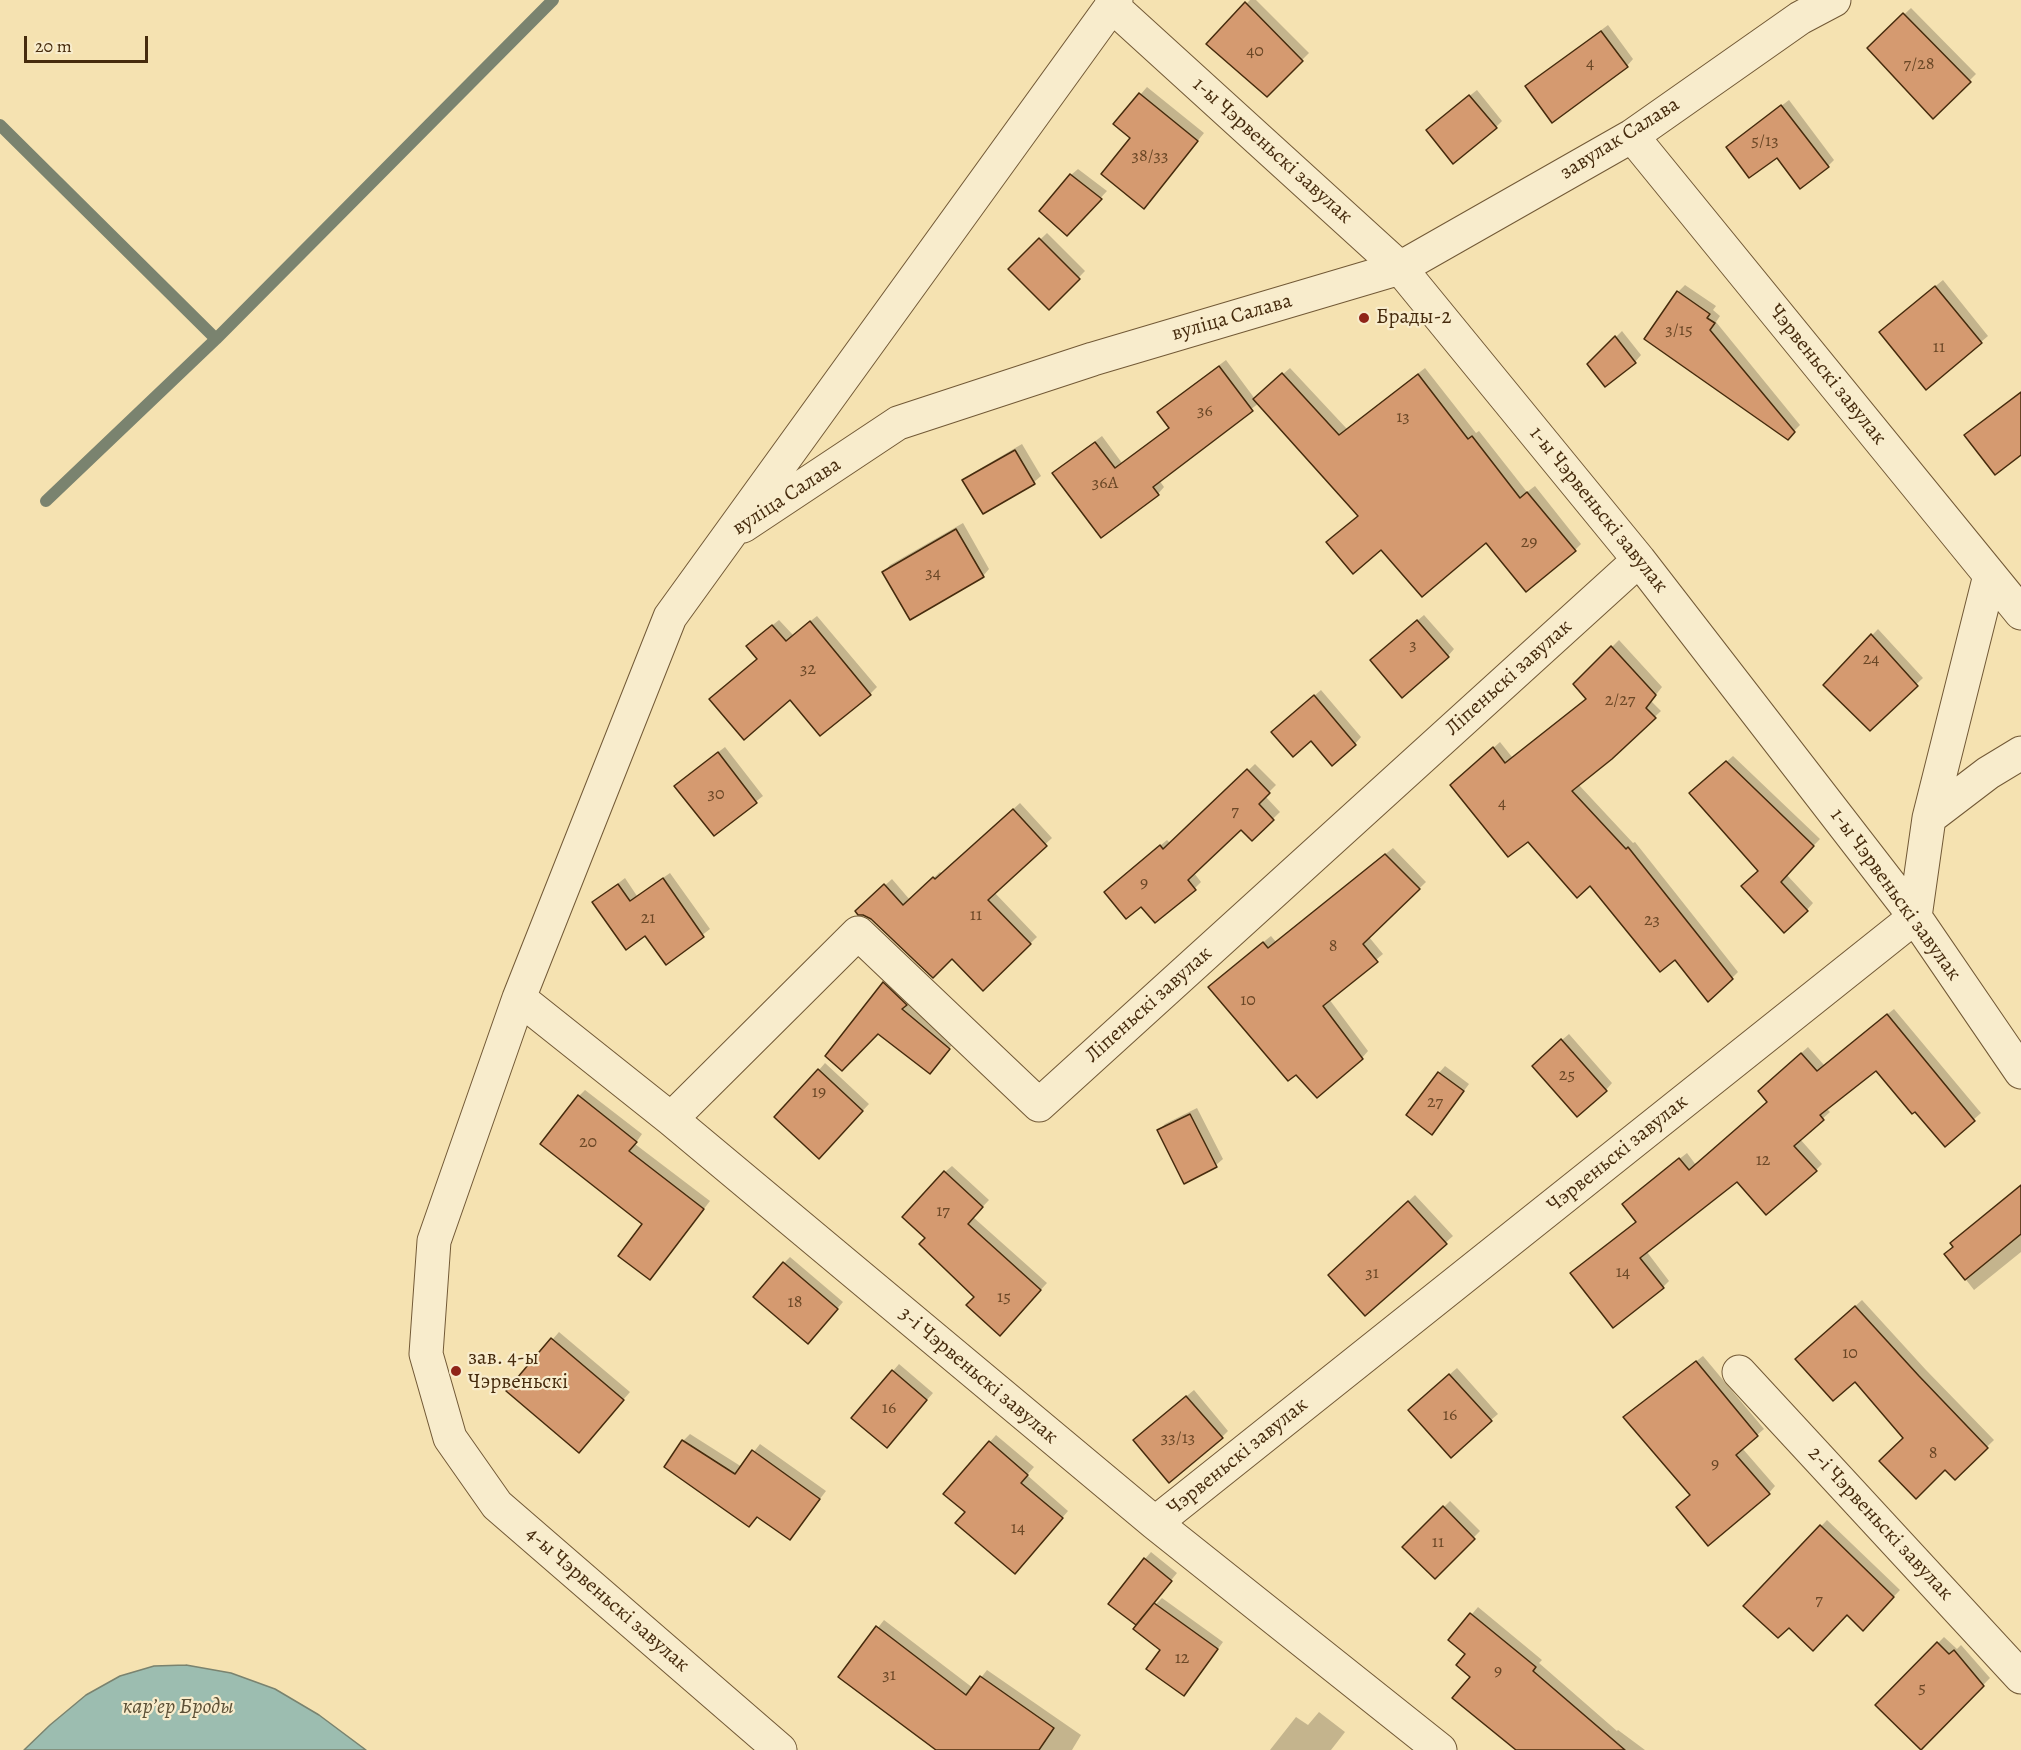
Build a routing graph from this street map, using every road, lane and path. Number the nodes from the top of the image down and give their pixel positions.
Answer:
1 (1834, 0) edge
2 (1113, 3) edge
3 (1632, 136) junction
4 (1400, 268) junction
5 (727, 537) junction
6 (1639, 560) junction
7 (1990, 575) junction
8 (2021, 613) edge
9 (2021, 753) edge
10 (1929, 818) junction
11 (1915, 917) junction
12 (519, 998) junction
13 (2021, 1072) edge
14 (671, 1119) junction
15 (1740, 1372) dead end
16 (1155, 1523) junction
17 (2021, 1677) edge
18 (780, 1750) edge
19 (1440, 1750) edge

1 - 3 street, завулак Салава
2 - 4 street, 1-ы Чэрвеньскі завулак
2 - 5 street, вуліца Салава
3 - 4 street, завулак Салава
3 - 7 street, Чэрвеньскі завулак
4 - 5 street, вуліца Салава
4 - 6 street, 1-ы Чэрвеньскі завулак
5 - 12 street, 4-ы Чэрвеньскі завулак
6 - 11 street, 1-ы Чэрвеньскі завулак
6 - 14 street, Ліпеньскі завулак
7 - 8 street, Чэрвеньскі завулак
7 - 10 street
9 - 10 street
10 - 11 street
11 - 13 street, 1-ы Чэрвеньскі завулак
11 - 16 street, Чэрвеньскі завулак
12 - 14 street, 3-і Чэрвеньскі завулак
12 - 18 street, 4-ы Чэрвеньскі завулак
14 - 16 street, 3-і Чэрвеньскі завулак
15 - 17 street, 2-і Чэрвеньскі завулак
16 - 19 street, 3-і Чэрвеньскі завулак

